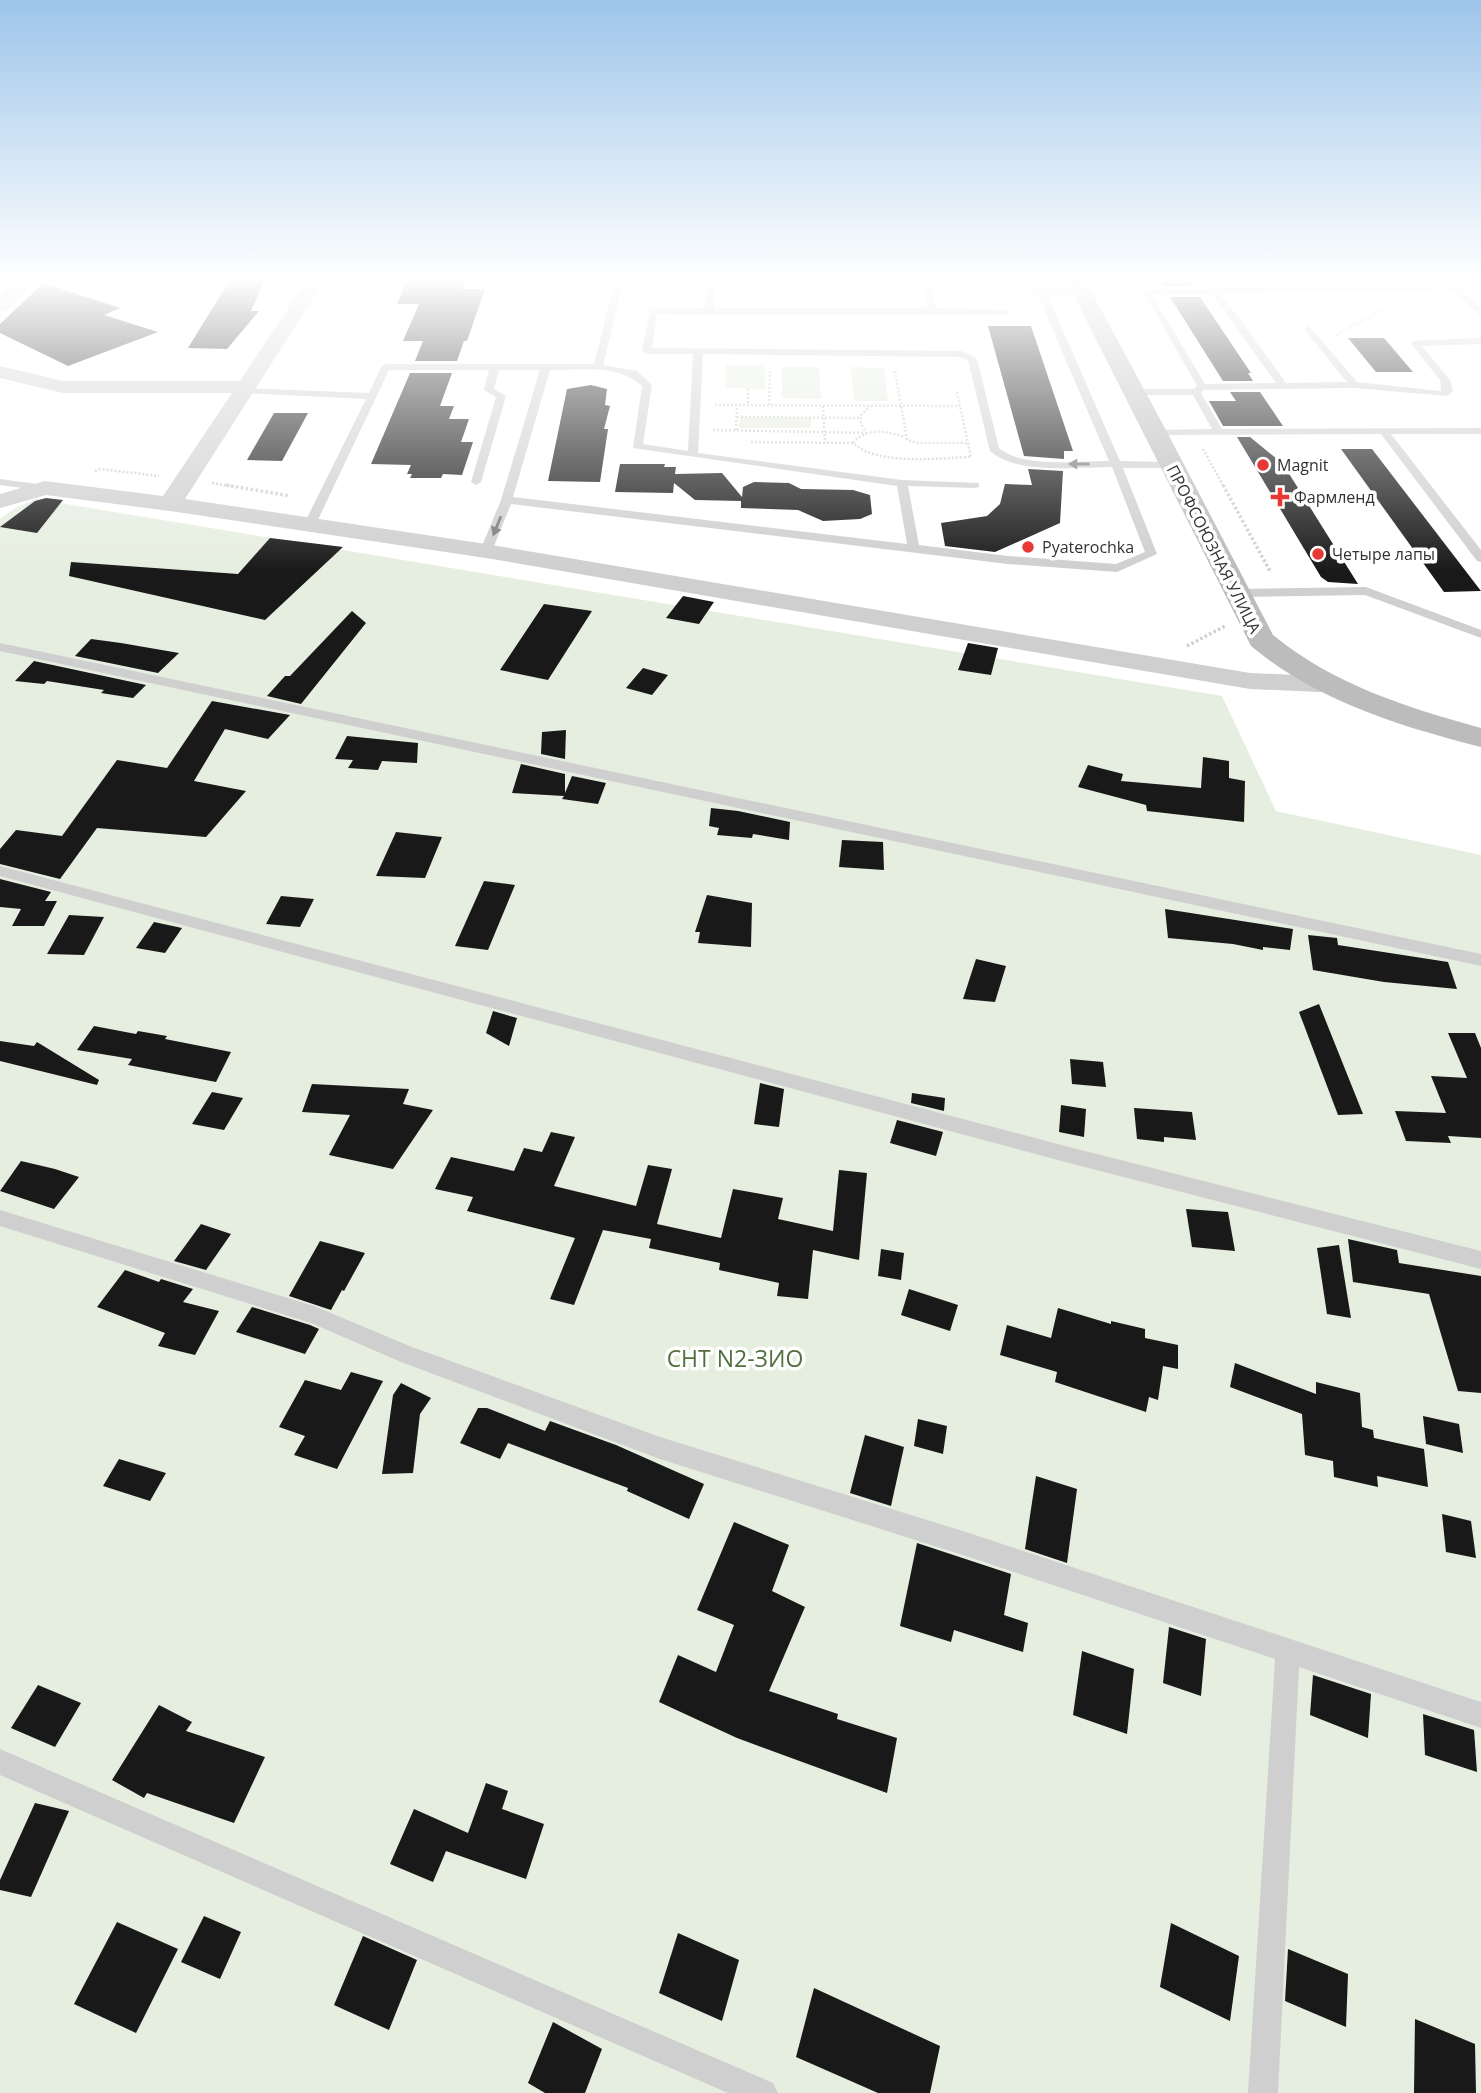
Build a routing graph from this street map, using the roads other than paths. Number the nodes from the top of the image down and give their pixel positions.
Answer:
1 (15, 376) edge
2 (255, 376) edge
3 (381, 376) edge
4 (493, 376) edge
5 (543, 376) edge
6 (638, 376) edge
7 (697, 376) edge
8 (975, 376) edge
9 (1078, 376) edge
10 (1126, 376) edge
11 (1191, 376) edge
12 (1275, 376) edge
13 (1347, 376) edge
14 (1441, 376) edge
15 (1354, 385) junction
16 (1283, 386) junction
17 (246, 389) junction
18 (1199, 390) junction
19 (1135, 393) junction
20 (372, 396) junction
21 (1481, 431) edge
22 (1156, 432) junction
23 (1219, 432) junction
24 (1384, 432) junction
25 (693, 455) junction
26 (1116, 464) junction
27 (1172, 465) junction
28 (0, 482) edge
29 (476, 482) dead end
30 (902, 483) junction
31 (975, 485) dead end
32 (45, 488) junction
33 (507, 500) junction
34 (0, 502) edge
35 (170, 504) junction
36 (309, 526) junction
37 (914, 548) junction
38 (486, 551) junction
39 (1481, 558) edge
40 (1241, 604) junction
41 (1481, 634) edge
42 (0, 647) edge
43 (1320, 684) junction
44 (1481, 738) edge
45 (0, 871) edge
46 (1481, 960) edge
47 (0, 1218) edge
48 (1481, 1260) edge
49 (1288, 1650) junction
50 (1481, 1715) edge
51 (0, 1762) edge
52 (763, 2093) edge
53 (1263, 2093) edge

1 - 17 street
2 - 17 street
3 - 20 lane
4 - 29 lane
5 - 33 lane
6 - 25 lane
7 - 25 lane
26 -> 8 lane
9 - 26 lane
10 - 19 main road, ПРОФСОЮЗНАЯ УЛИЦА
11 - 18 lane
12 - 16 lane
13 - 15 lane
14 - 15 lane
15 - 16 lane
16 - 18 lane
17 - 20 lane
17 - 35 street
18 - 19 lane
18 - 23 lane
19 - 22 main road, ПРОФСОЮЗНАЯ УЛИЦА
20 - 36 lane
21 - 24 lane
22 - 23 lane
22 - 27 main road, ПРОФСОЮЗНАЯ УЛИЦА
23 - 24 lane
24 - 39 lane
25 - 30 lane
26 - 27 lane
26 - 37 lane
27 - 40 main road, ПРОФСОЮЗНАЯ УЛИЦА
28 - 32 lane
30 - 31 lane
30 - 37 lane
32 - 34 street
32 - 35 street
33 - 37 lane
33 -> 38 lane
35 - 36 street
36 - 38 street
38 - 43 street
40 - 41 lane
40 - 43 main road, ПРОФСОЮЗНАЯ УЛИЦА
42 - 46 lane
43 - 44 main road, ПРОФСОЮЗНАЯ УЛИЦА
45 - 48 lane
47 - 49 lane
49 - 50 lane
49 - 53 lane
51 - 52 lane

